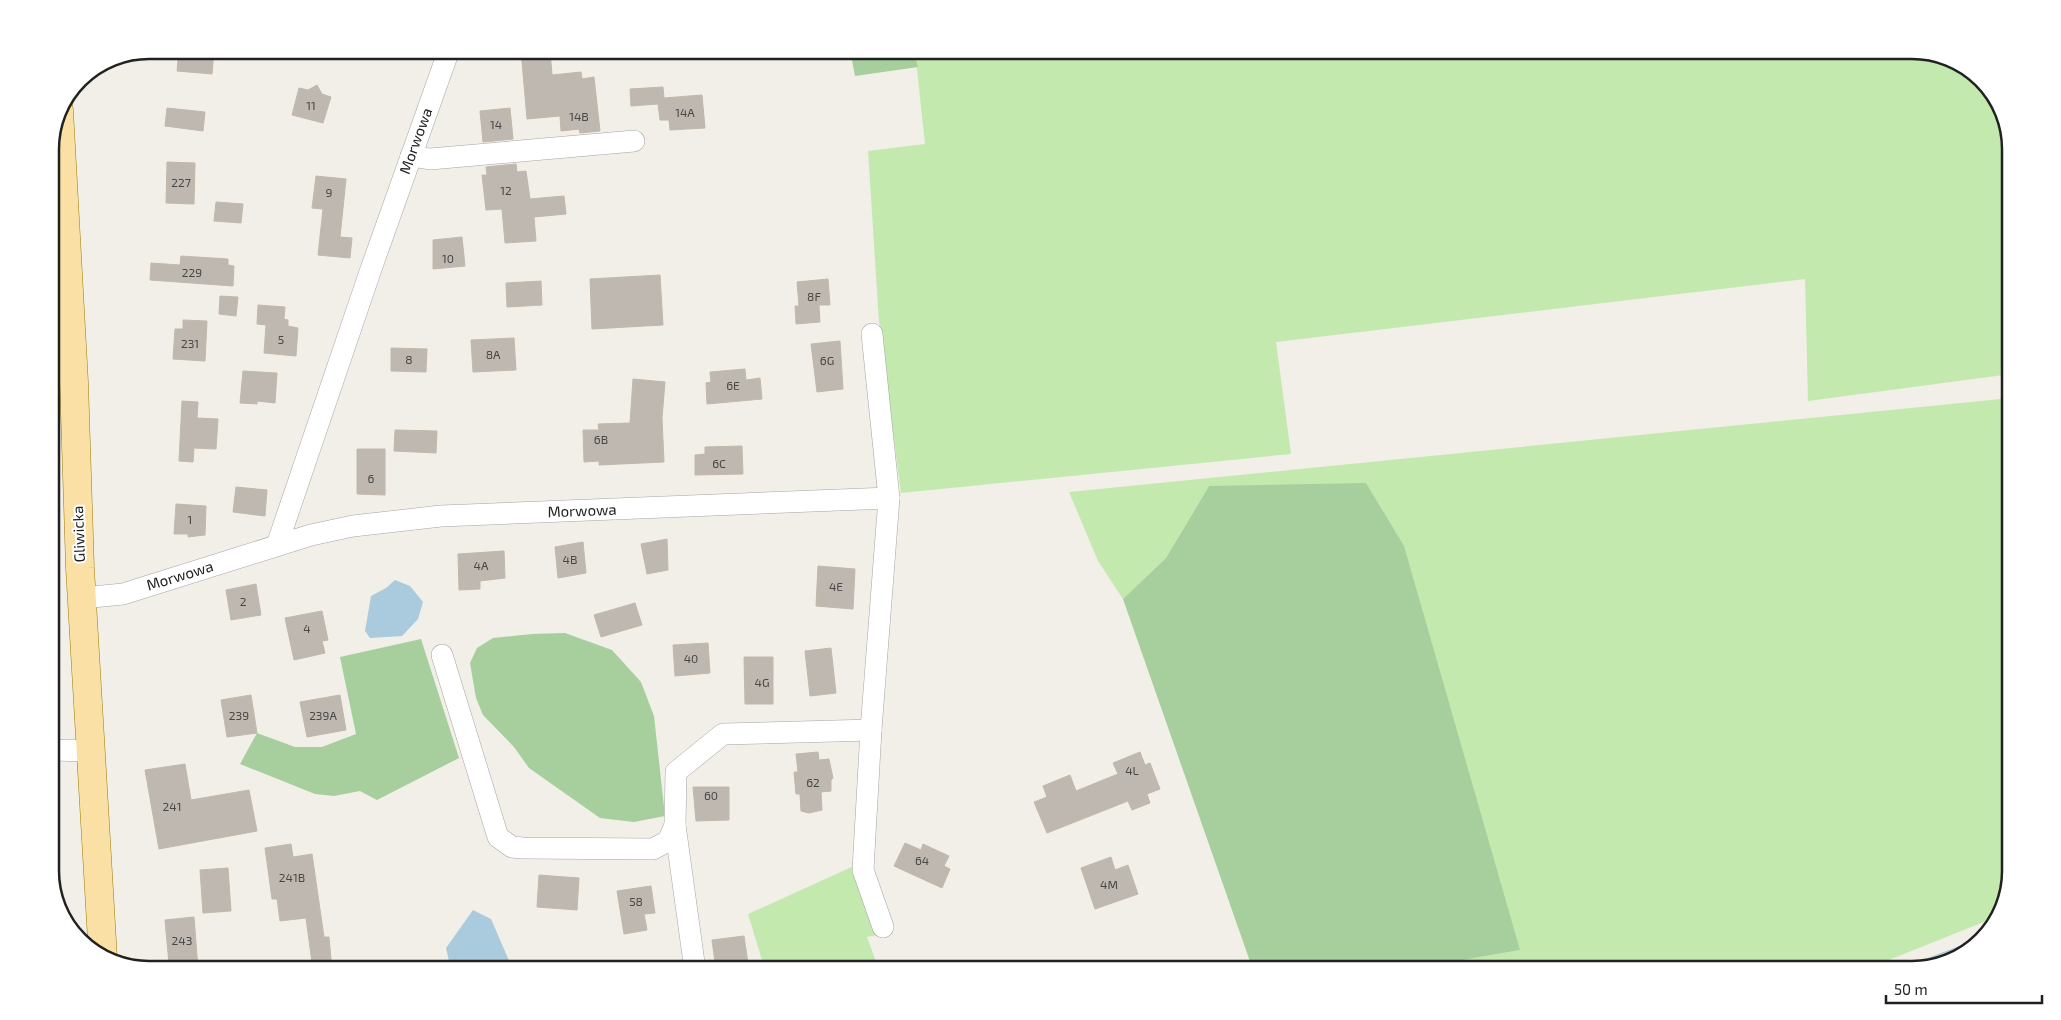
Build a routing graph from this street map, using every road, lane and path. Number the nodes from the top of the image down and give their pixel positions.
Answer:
1 (446, 59) edge
2 (60, 135) edge
3 (634, 142) dead end
4 (411, 156) junction
5 (872, 334) dead end
6 (889, 498) junction
7 (277, 545) junction
8 (82, 598) junction
9 (442, 655) dead end
10 (871, 730) junction
11 (59, 750) edge
12 (91, 751) junction
13 (676, 825) junction
14 (883, 927) dead end
15 (102, 948) edge
16 (694, 961) edge

1 - 4 street, Morwowa
2 - 8 main road, Gliwicka
3 - 4 street
4 - 7 street, Morwowa
5 - 6 street
6 - 7 street, Morwowa
6 - 10 street
7 - 8 street, Morwowa
8 - 12 main road, Gliwicka
9 - 13 street
10 - 13 street
10 - 14 street
11 - 12 street
12 - 15 main road, Gliwicka
13 - 16 street

